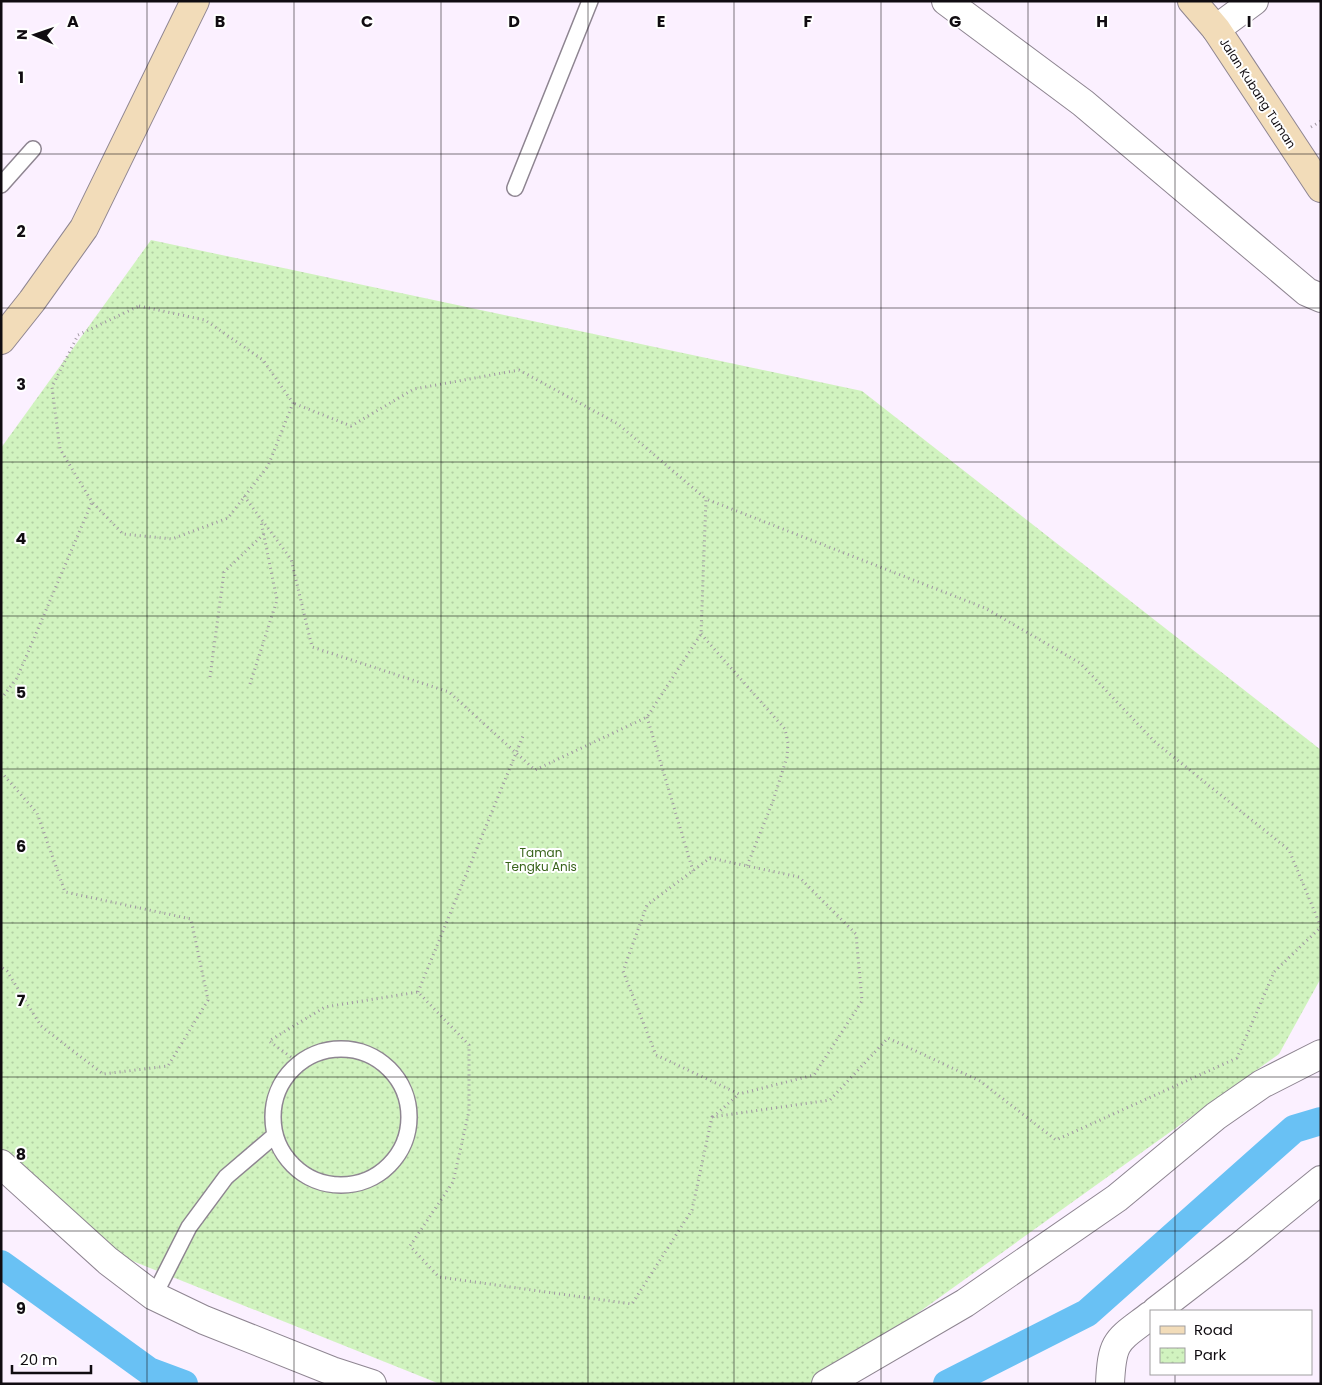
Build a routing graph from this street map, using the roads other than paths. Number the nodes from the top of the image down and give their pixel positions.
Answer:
1 (195, 1) edge
2 (590, 1) edge
3 (946, 1) edge
4 (1192, 1) edge
5 (1254, 1) edge
6 (1216, 29) junction
7 (33, 149) dead end
8 (1, 185) edge
9 (515, 188) dead end
10 (1321, 188) edge
11 (1321, 298) edge
12 (1, 340) edge
13 (1321, 1054) edge
14 (274, 1136) junction
15 (1, 1164) edge
16 (1321, 1180) edge
17 (154, 1296) junction
18 (1157, 1310) edge
19 (1150, 1316) edge
20 (372, 1384) edge
21 (826, 1384) edge
22 (1110, 1384) edge

1 - 12 main road
2 - 9 lane
3 - 11 street
4 - 6 main road, Jalan Kubang Tuman
5 - 6 street
6 - 10 main road, Jalan Kubang Tuman
7 - 8 lane
13 - 21 street
14 - 14 lane
14 - 17 lane
15 - 17 street
16 - 18 street
17 - 20 street
19 - 22 street

